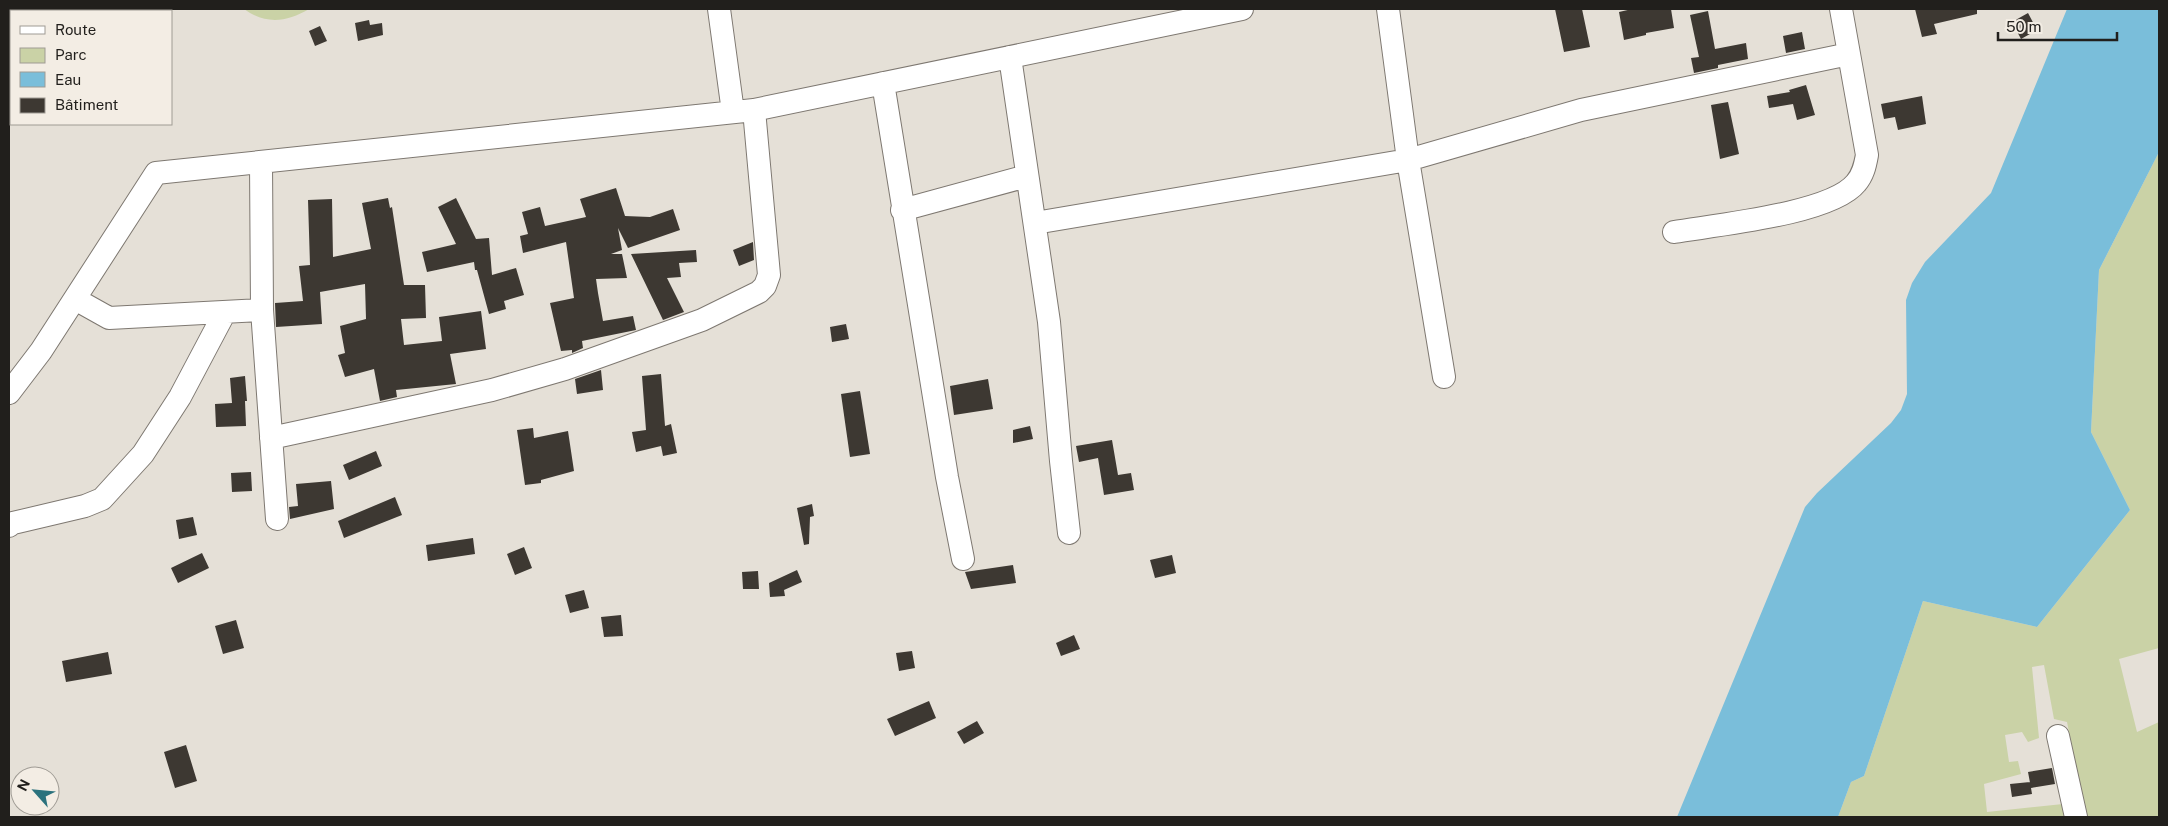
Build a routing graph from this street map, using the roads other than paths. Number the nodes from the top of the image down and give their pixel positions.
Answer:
1 (719, 9) edge
2 (1242, 9) edge
3 (1388, 9) edge
4 (1841, 9) edge
5 (1850, 54) junction
6 (1010, 57) junction
7 (884, 83) junction
8 (743, 111) junction
9 (1408, 160) junction
10 (261, 162) junction
11 (1027, 176) junction
12 (902, 210) junction
13 (1035, 223) junction
14 (1674, 232) dead end
15 (75, 299) junction
16 (262, 310) junction
17 (225, 312) junction
18 (1444, 377) dead end
19 (9, 393) edge
20 (271, 438) junction
21 (277, 519) dead end
22 (9, 526) edge
23 (1069, 533) dead end
24 (964, 559) dead end
25 (2058, 736) dead end
26 (2076, 817) edge

1 - 8 street
2 - 6 street
3 - 9 street
4 - 5 street
5 - 9 street
5 - 14 street
6 - 7 street
6 - 11 street
7 - 8 street
7 - 12 street
8 - 10 street
8 - 20 street
9 - 13 street
9 - 18 street
10 - 15 street
10 - 16 street
11 - 12 street
11 - 13 street
12 - 24 street
13 - 23 street
15 - 17 street
15 - 19 street
16 - 17 street
16 - 20 street
17 - 22 street
20 - 21 street
25 - 26 street

